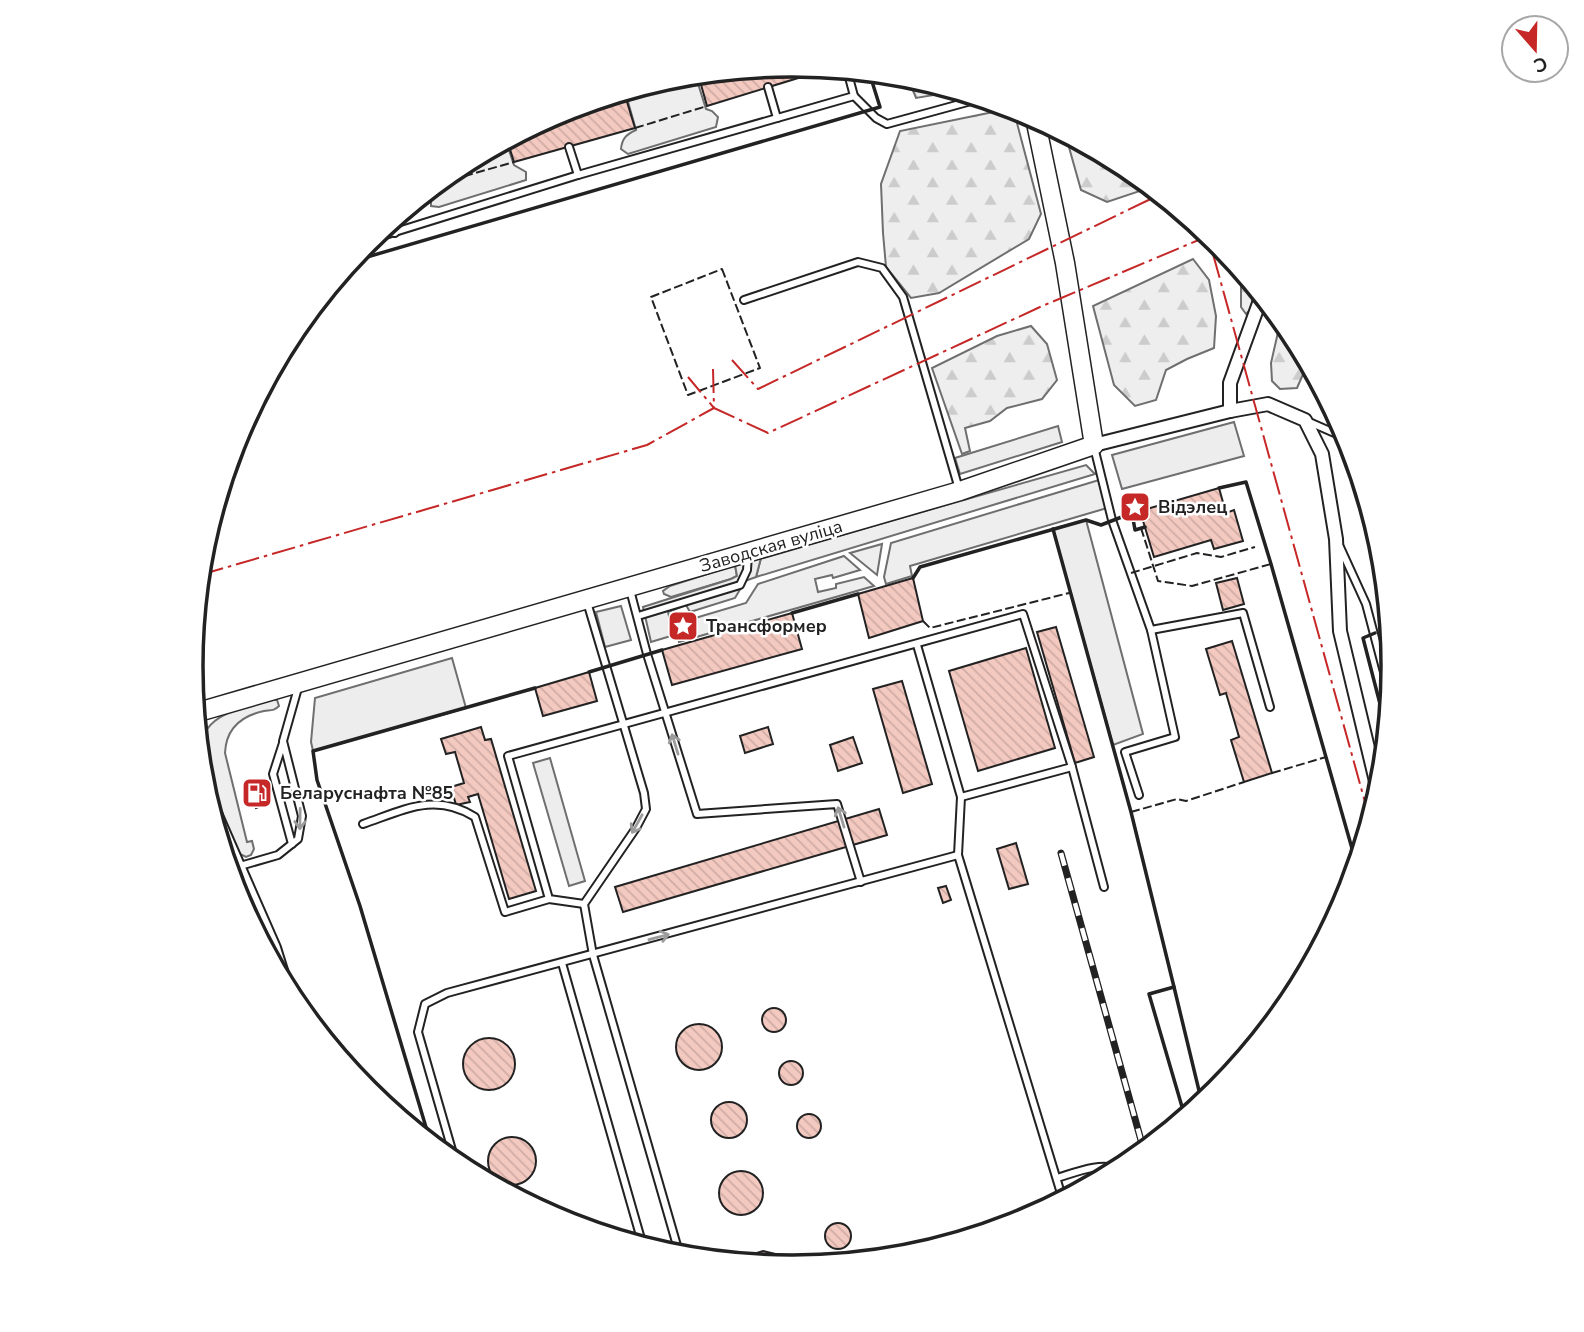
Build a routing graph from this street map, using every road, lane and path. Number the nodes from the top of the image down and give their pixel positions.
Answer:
1 (850, 80) edge
2 (768, 87) dead end
3 (854, 96) junction
4 (964, 103) edge
5 (777, 118) junction
6 (1038, 131) edge
7 (569, 147) dead end
8 (578, 175) junction
9 (395, 233) edge
10 (744, 300) dead end
11 (1258, 306) edge
12 (1230, 411) junction
13 (1305, 420) junction
14 (1332, 432) edge
15 (1094, 445) junction
16 (960, 491) junction
17 (1336, 539) junction
18 (748, 553) junction
19 (629, 588) junction
20 (587, 600) junction
21 (638, 616) junction
22 (1151, 630) junction
23 (917, 645) junction
24 (1381, 660) edge
25 (300, 682) junction
26 (1270, 707) dead end
27 (205, 710) edge
28 (665, 713) junction
29 (624, 725) junction
30 (283, 741) junction
31 (1372, 766) edge
32 (1072, 768) junction
33 (1139, 795) dead end
34 (961, 797) junction
35 (363, 824) dead end
36 (292, 844) junction
37 (232, 849) edge
38 (958, 855) junction
39 (240, 866) junction
40 (861, 882) junction
41 (1104, 887) dead end
42 (549, 899) junction
43 (584, 904) junction
44 (257, 906) joint
45 (262, 922) edge
46 (593, 955) junction
47 (562, 963) junction
48 (451, 1146) edge
49 (1100, 1168) edge
50 (1057, 1178) junction
51 (1060, 1190) edge
52 (640, 1235) edge
53 (676, 1244) edge

1 - 3 lane
2 - 5 lane
3 - 4 lane
3 - 5 lane
5 - 8 lane
6 - 15 street
7 - 8 lane
8 - 9 lane
10 - 16 lane
11 - 12 street
12 - 13 street, Заводская вуліца
12 - 15 street, Заводская вуліца
13 - 14 lane
13 - 17 street
15 - 16 street, Заводская вуліца
15 - 22 lane
16 - 18 street, Заводская вуліца
17 - 24 lane
17 - 31 street
18 - 19 street, Заводская вуліца
18 - 21 lane
19 - 20 street, Заводская вуліца
19 - 21 lane
20 - 25 street, Заводская вуліца
20 - 29 lane
21 - 28 lane
22 - 26 lane
22 - 33 lane
23 - 28 lane
23 - 32 lane
23 - 34 lane
25 - 27 street, Заводская вуліца
25 - 30 lane
28 - 29 lane
40 -> 28 lane
29 - 42 lane
29 -> 43 lane
30 - 36 lane
30 -> 36 lane
32 - 34 lane
32 - 41 lane
34 - 38 lane
35 - 42 lane
36 - 39 lane
37 - 39 street
38 - 40 lane
38 - 50 lane
39 - 44 street
46 -> 40 lane
42 - 43 lane
43 - 46 lane
44 - 45 street
46 - 47 lane
46 - 53 lane
47 - 48 lane
47 - 52 lane
49 - 50 lane
50 - 51 lane

